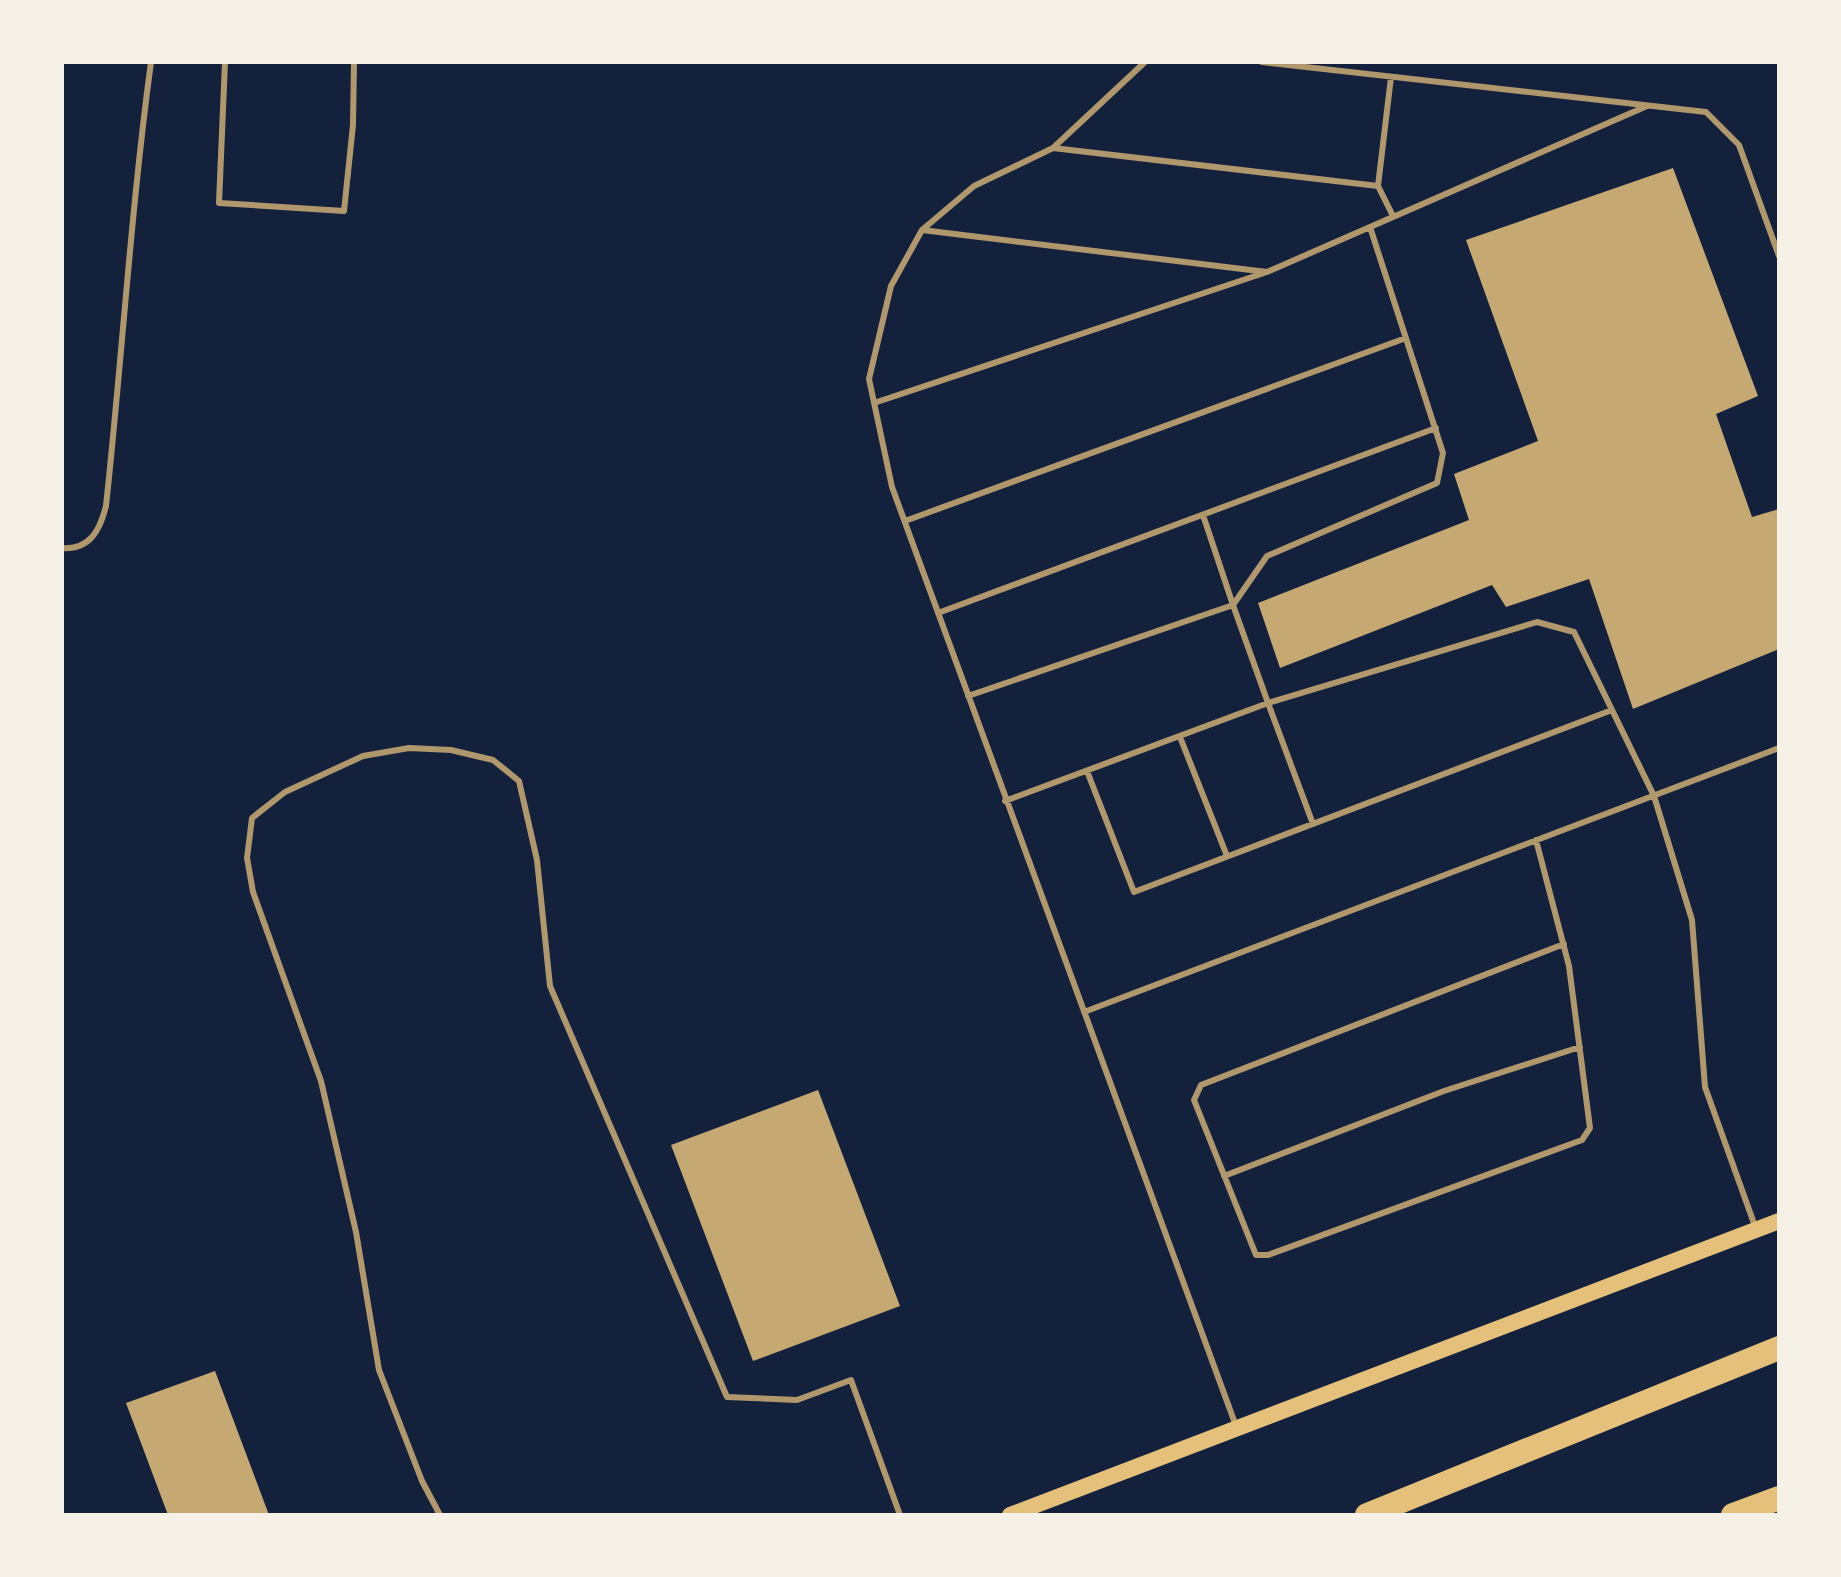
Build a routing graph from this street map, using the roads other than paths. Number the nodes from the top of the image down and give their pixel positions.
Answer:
1 (151, 62) edge
2 (225, 62) edge
3 (354, 62) edge
4 (1145, 62) edge
5 (1262, 62) edge
6 (1391, 77) junction
7 (1647, 106) junction
8 (1053, 148) junction
9 (1378, 186) junction
10 (1393, 216) junction
11 (1370, 227) junction
12 (922, 230) junction
13 (1779, 256) edge
14 (1267, 272) junction
15 (1406, 338) junction
16 (874, 403) junction
17 (1436, 428) junction
18 (1203, 515) junction
19 (905, 521) junction
20 (62, 548) edge
21 (1233, 605) junction
22 (938, 613) junction
23 (968, 696) junction
24 (1268, 703) junction
25 (1612, 710) junction
26 (1180, 737) junction
27 (1779, 748) edge
28 (1087, 771) junction
29 (1654, 796) junction
30 (1005, 801) junction
31 (1313, 824) junction
32 (1536, 840) junction
33 (1227, 856) junction
34 (1564, 944) junction
35 (1084, 1012) junction
36 (1580, 1047) junction
37 (1224, 1176) junction
38 (1779, 1221) edge
39 (1756, 1229) junction
40 (1779, 1348) edge
41 (1237, 1430) junction
42 (1779, 1498) edge
43 (440, 1515) edge
44 (900, 1515) edge
45 (1010, 1515) edge
46 (1367, 1515) edge
47 (1733, 1515) edge

1 - 20 lane
2 - 3 lane
4 - 8 lane
5 - 6 lane
6 - 7 lane
6 - 9 lane
7 - 10 lane
7 - 13 lane
8 - 9 lane
8 - 12 lane
9 - 10 lane
10 - 11 lane
11 - 14 lane
11 - 15 lane
12 - 14 lane
12 - 16 lane
14 - 16 lane
15 - 17 lane
15 - 19 lane
16 - 19 lane
17 - 18 lane
17 - 21 lane
18 - 21 lane
18 - 22 lane
19 - 22 lane
21 - 23 lane
21 - 24 lane
22 - 23 lane
23 - 30 lane
24 - 25 lane
24 - 26 lane
24 - 31 lane
25 - 29 lane
25 - 31 lane
26 - 28 lane
26 - 33 lane
27 - 29 lane
28 - 30 lane
28 - 33 lane
29 - 32 lane
29 - 39 lane
30 - 35 lane
31 - 33 lane
32 - 34 lane
32 - 35 lane
34 - 36 lane
34 - 37 lane
35 - 41 lane
36 - 37 lane
36 - 37 lane
38 - 39 main road
39 - 41 main road
40 - 46 highway
41 - 45 main road
42 - 47 highway
43 - 44 lane

